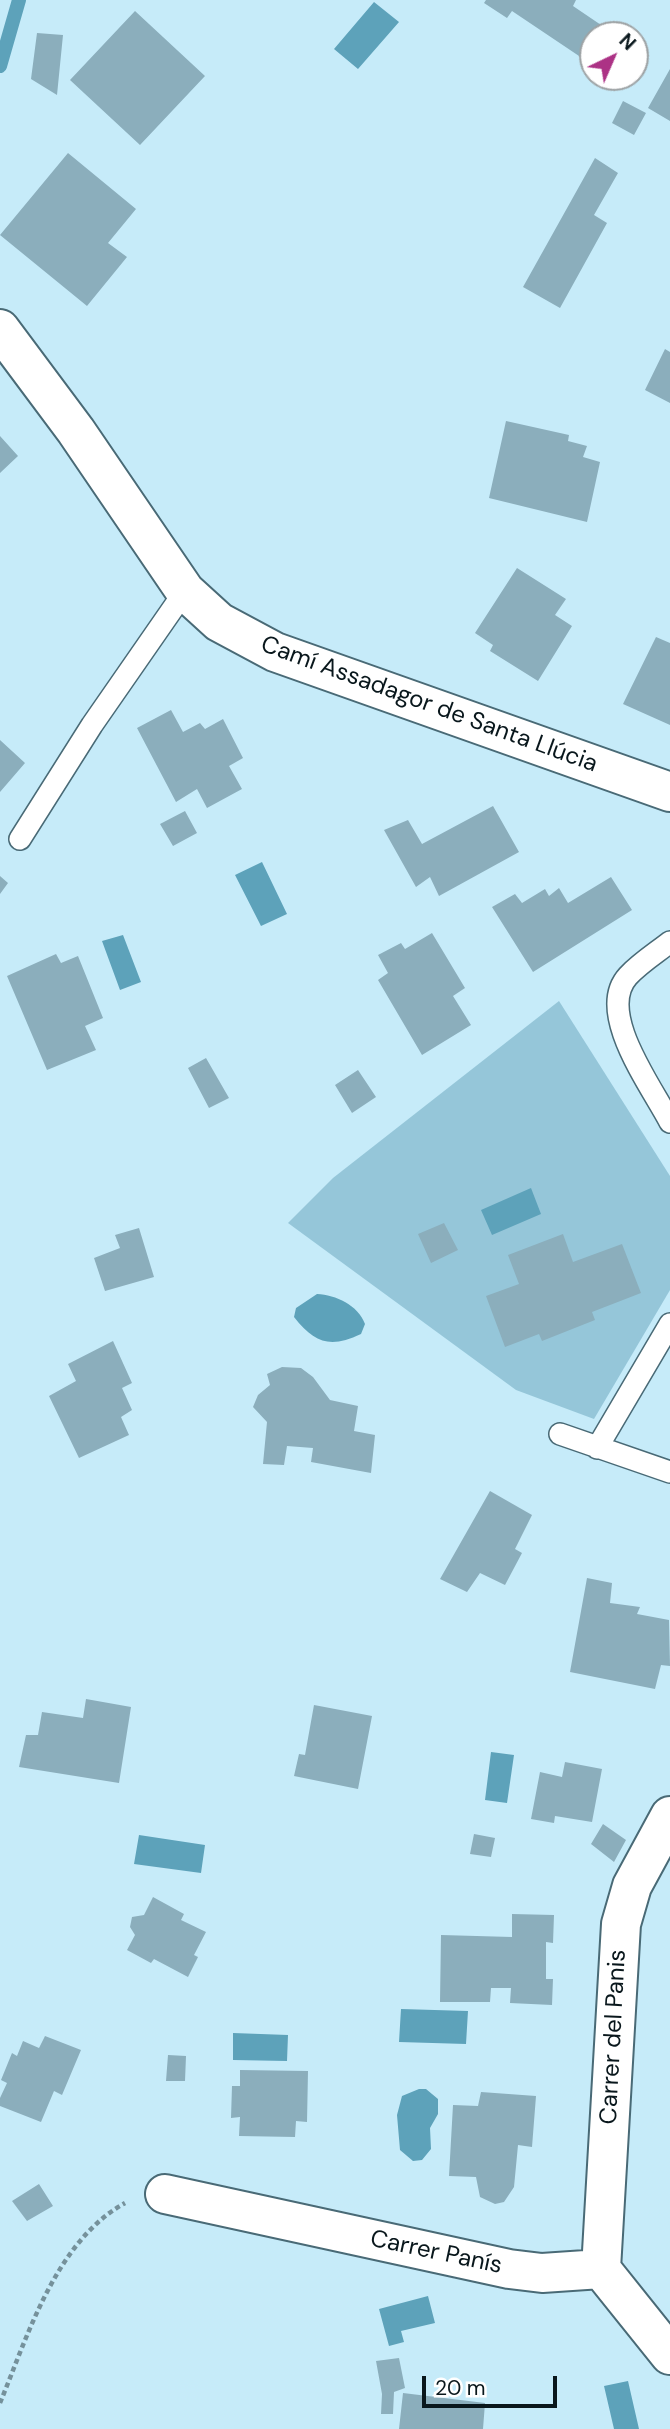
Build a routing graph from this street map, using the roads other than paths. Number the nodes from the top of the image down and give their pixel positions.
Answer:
1 (0, 329) edge
2 (184, 591) junction
3 (670, 792) edge
4 (20, 839) dead end
5 (670, 942) edge
6 (670, 1122) edge
7 (670, 1324) edge
8 (559, 1434) dead end
9 (597, 1448) junction
10 (670, 1472) edge
11 (670, 1816) edge
12 (165, 2194) road end
13 (601, 2269) junction
14 (670, 2355) edge

1 - 2 street, Camí Assadagor de Santa Llúcia
2 - 3 street, Camí Assadagor de Santa Llúcia
2 - 4 lane
5 - 6 lane
7 - 9 lane
8 - 9 lane
9 - 10 lane
11 - 13 street, Carrer del Panis
12 - 13 street, Carrer Panís
13 - 14 street

